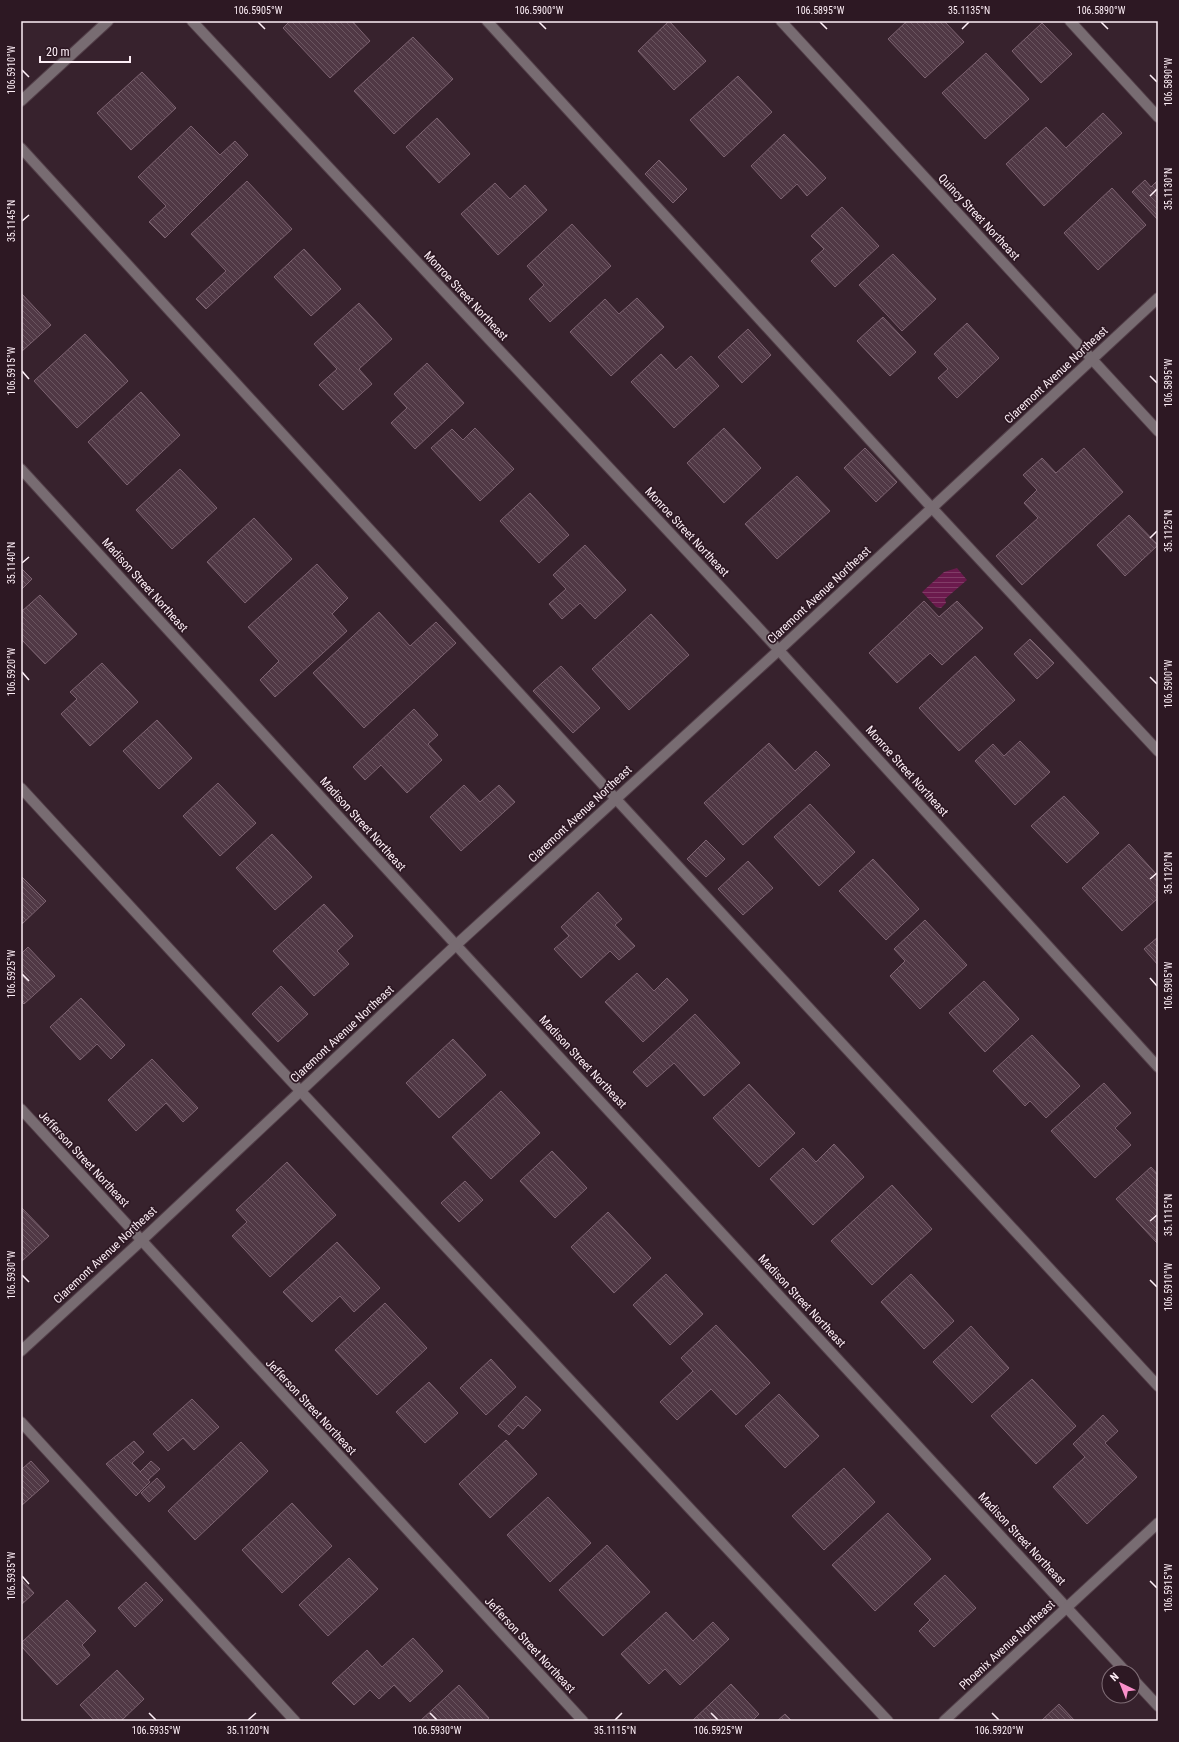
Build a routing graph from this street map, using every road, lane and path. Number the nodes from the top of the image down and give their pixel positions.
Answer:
1 (108, 21) edge
2 (192, 21) edge
3 (487, 21) edge
4 (781, 21) edge
5 (1070, 21) edge
6 (21, 101) edge
7 (1158, 117) edge
8 (21, 148) edge
9 (1158, 298) edge
10 (1092, 359) junction
11 (1158, 431) edge
12 (21, 469) edge
13 (932, 508) junction
14 (779, 650) junction
15 (1158, 751) edge
16 (21, 788) edge
17 (616, 799) junction
18 (456, 945) junction
19 (1158, 1067) edge
20 (300, 1091) junction
21 (21, 1109) edge
22 (141, 1241) junction
23 (21, 1351) edge
24 (1158, 1386) edge
25 (21, 1422) edge
26 (1158, 1524) edge
27 (1067, 1607) junction
28 (1119, 1664) edge
29 (1141, 1688) edge
30 (1158, 1706) edge
31 (295, 1721) edge
32 (583, 1721) edge
33 (888, 1721) edge
34 (944, 1721) edge

1 - 6 street
2 - 14 street, Monroe Street Northeast
3 - 13 street
4 - 10 street, Quincy Street Northeast
5 - 7 street
8 - 17 street
9 - 10 street, Claremont Avenue Northeast
10 - 11 street, Quincy Street Northeast
10 - 13 street, Claremont Avenue Northeast
12 - 18 street, Madison Street Northeast
13 - 14 street, Claremont Avenue Northeast
13 - 15 street
14 - 17 street, Claremont Avenue Northeast
14 - 19 street, Monroe Street Northeast
16 - 20 street
17 - 18 street, Claremont Avenue Northeast
17 - 24 street
18 - 20 street, Claremont Avenue Northeast
18 - 27 street, Madison Street Northeast
20 - 22 street, Claremont Avenue Northeast
20 - 33 street
21 - 22 street, Jefferson Street Northeast
22 - 23 street, Claremont Avenue Northeast
22 - 32 street, Jefferson Street Northeast
25 - 31 street
26 - 27 street, Phoenix Avenue Northeast
27 - 28 street, Madison Street Northeast
27 - 34 street, Phoenix Avenue Northeast
29 - 30 street

